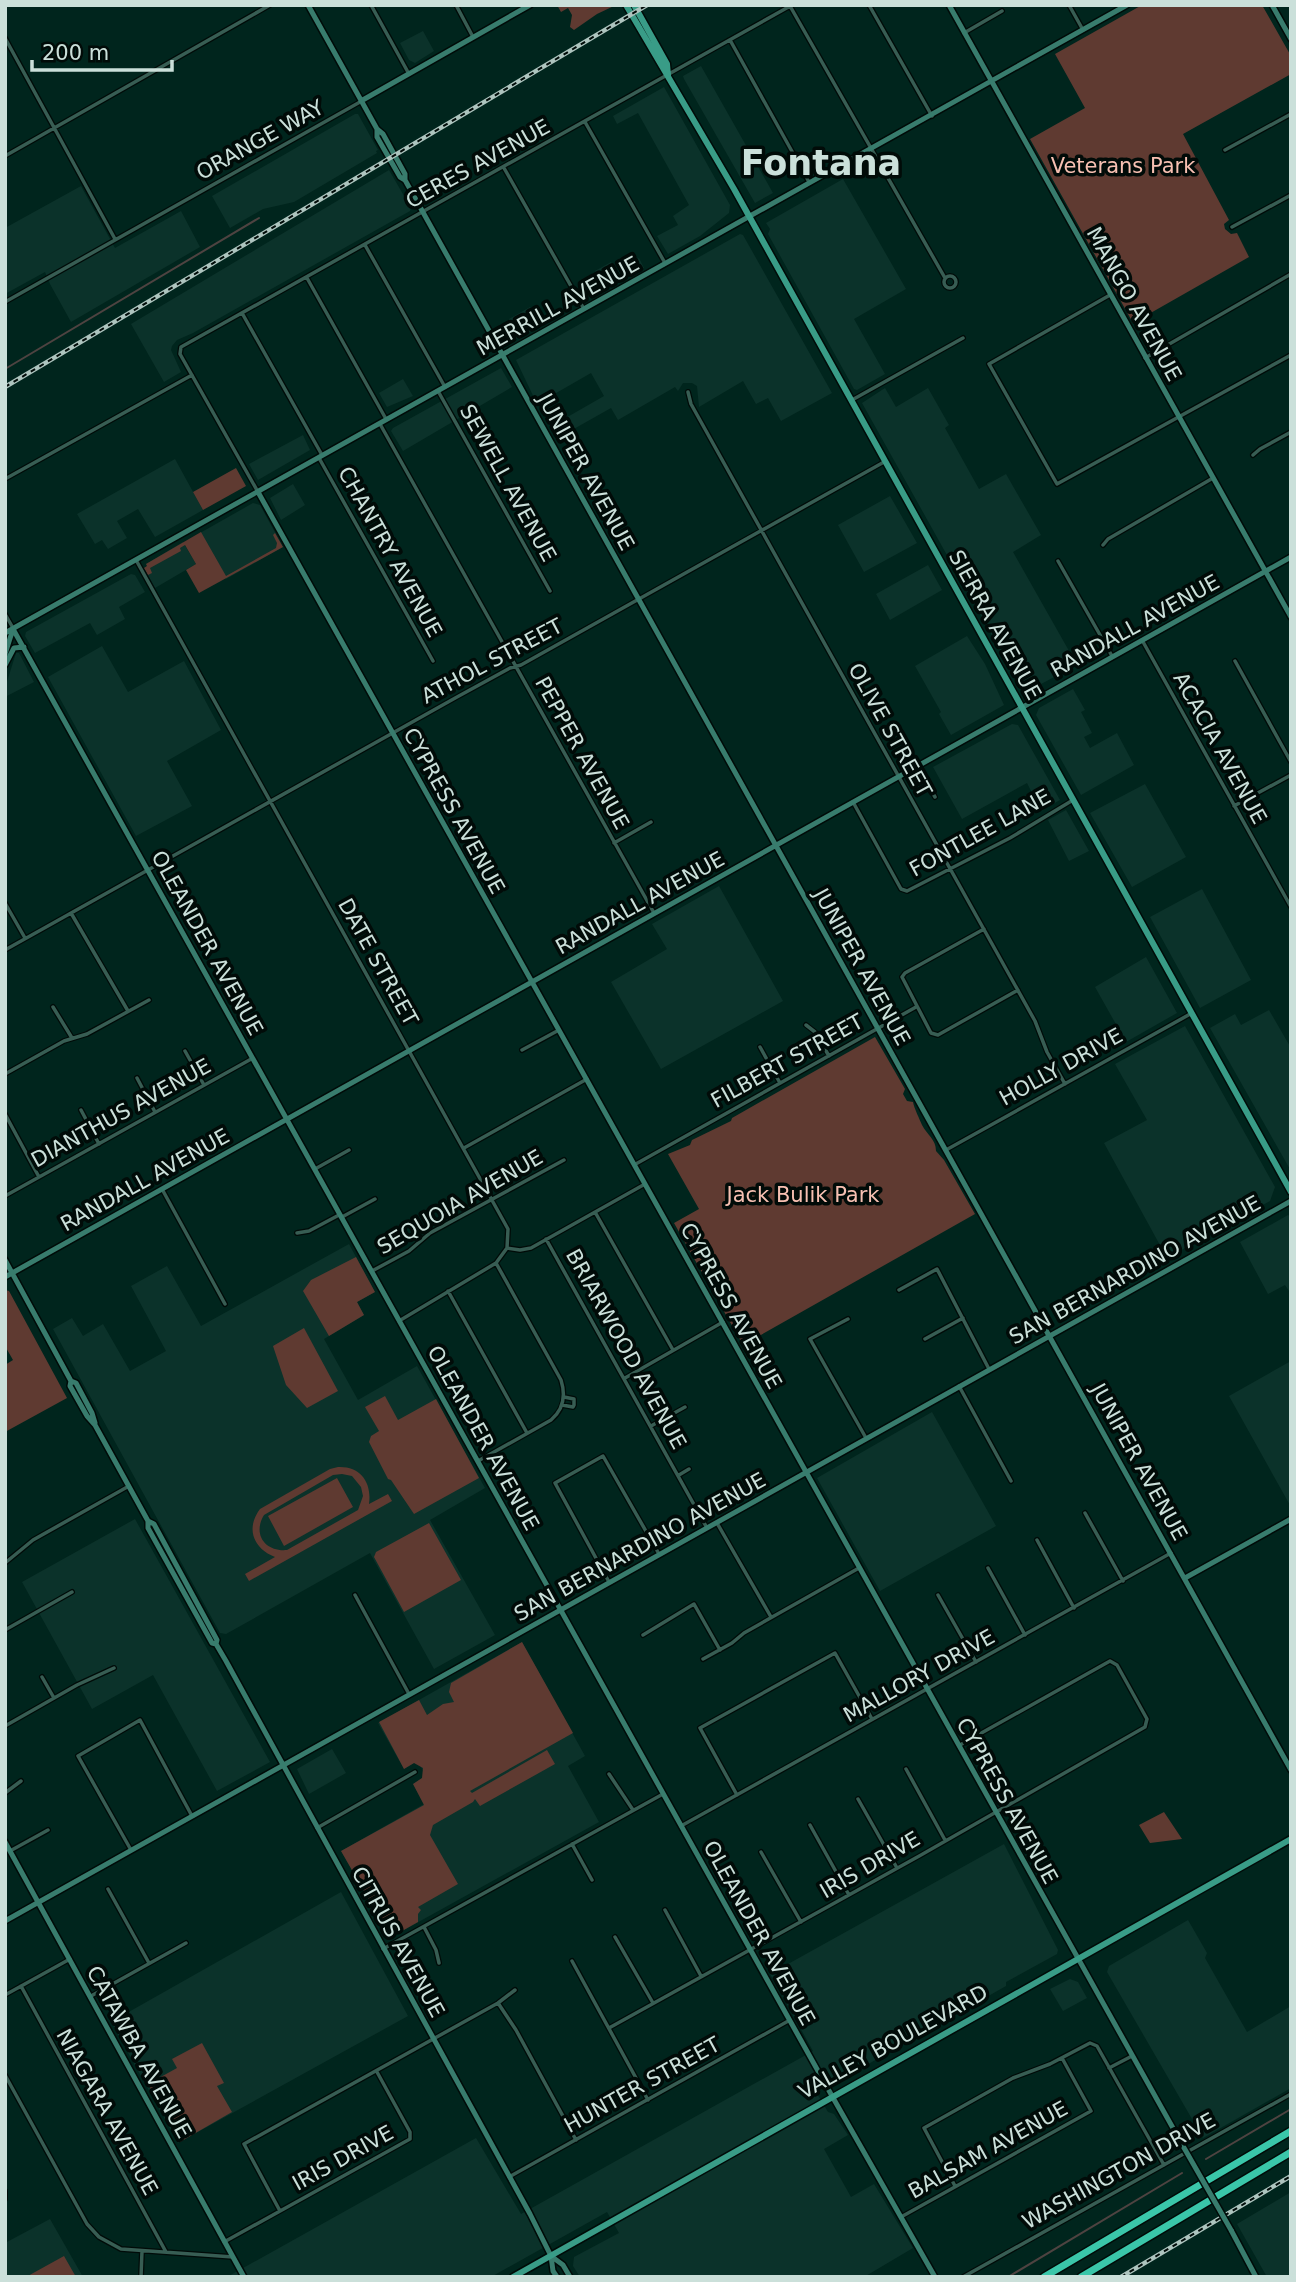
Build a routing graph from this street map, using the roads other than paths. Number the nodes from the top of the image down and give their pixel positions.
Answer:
1 (270, 5) edge
2 (309, 5) edge
3 (370, 5) edge
4 (456, 5) edge
5 (530, 5) edge
6 (626, 5) edge
7 (634, 5) edge
8 (869, 5) edge
9 (949, 5) edge
10 (1069, 5) edge
11 (1127, 5) edge
12 (1272, 5) edge
13 (791, 6) edge
14 (1002, 10) dead end
15 (1083, 30) junction
16 (964, 33) junction
17 (473, 37) junction
18 (5, 38) edge
19 (1291, 39) edge
20 (730, 40) junction
21 (409, 74) junction
22 (668, 75) junction
23 (992, 83) junction
24 (361, 101) junction
25 (1291, 114) edge
26 (932, 116) junction
27 (586, 122) junction
28 (56, 128) junction
29 (872, 149) junction
30 (1225, 150) dead end
31 (5, 156) edge
32 (504, 167) junction
33 (810, 184) junction
34 (1291, 195) edge
35 (424, 212) junction
36 (748, 217) junction
37 (1232, 227) dead end
38 (115, 240) junction
39 (365, 246) junction
40 (666, 264) junction
41 (1291, 274) edge
42 (307, 278) junction
43 (945, 278) dead end
44 (1110, 295) junction
45 (5, 302) edge
46 (584, 310) junction
47 (242, 313) junction
48 (963, 338) dead end
49 (180, 350) joint
50 (503, 355) junction
51 (1291, 355) edge
52 (1145, 358) junction
53 (192, 375) junction
54 (445, 388) junction
55 (438, 391) junction
56 (688, 392) dead end
57 (850, 401) junction
58 (1180, 417) junction
59 (387, 420) junction
60 (380, 424) junction
61 (1291, 432) edge
62 (1253, 455) dead end
63 (321, 457) junction
64 (884, 462) junction
65 (1213, 478) junction
66 (5, 480) edge
67 (258, 492) junction
68 (761, 531) junction
69 (1103, 545) dead end
70 (1291, 557) edge
71 (136, 561) junction
72 (1058, 561) dead end
73 (1265, 572) junction
74 (550, 591) dead end
75 (639, 599) junction
76 (5, 614) edge
77 (1291, 617) edge
78 (13, 629) junction
79 (5, 634) edge
80 (1142, 640) junction
81 (24, 647) junction
82 (5, 654) edge
83 (1112, 656) junction
84 (433, 661) dead end
85 (1235, 662) dead end
86 (5, 665) edge
87 (516, 666) junction
88 (1021, 707) junction
89 (392, 733) junction
90 (1291, 762) edge
91 (917, 766) junction
92 (1291, 775) edge
93 (898, 776) junction
94 (935, 797) dead end
95 (1073, 800) junction
96 (270, 802) junction
97 (853, 802) junction
98 (1234, 806) junction
99 (651, 822) dead end
100 (614, 843) junction
101 (776, 845) junction
102 (950, 868) junction
103 (148, 870) junction
104 (5, 902) edge
105 (1291, 907) edge
106 (71, 913) junction
107 (654, 913) junction
108 (984, 929) junction
109 (25, 938) junction
110 (5, 950) edge
111 (532, 981) junction
112 (1018, 990) junction
113 (149, 1000) dead end
114 (53, 1007) dead end
115 (916, 1007) junction
116 (129, 1011) junction
117 (1192, 1013) junction
118 (806, 1025) dead end
119 (878, 1028) junction
120 (559, 1030) junction
121 (72, 1038) junction
122 (760, 1047) dead end
123 (409, 1050) junction
124 (523, 1050) dead end
125 (186, 1051) dead end
126 (828, 1056) junction
127 (253, 1058) junction
128 (5, 1074) edge
129 (137, 1078) dead end
130 (587, 1079) junction
131 (780, 1083) junction
132 (1065, 1084) junction
133 (204, 1085) junction
134 (81, 1110) dead end
135 (155, 1112) junction
136 (5, 1114) edge
137 (287, 1119) junction
138 (99, 1144) junction
139 (464, 1148) junction
140 (349, 1150) dead end
141 (946, 1150) junction
142 (564, 1160) dead end
143 (634, 1165) junction
144 (315, 1169) junction
145 (40, 1177) junction
146 (645, 1184) junction
147 (162, 1189) junction
148 (1291, 1192) edge
149 (5, 1196) edge
150 (375, 1199) dead end
151 (492, 1199) junction
152 (1291, 1201) edge
153 (595, 1212) junction
154 (341, 1216) junction
155 (297, 1233) dead end
156 (546, 1239) junction
157 (508, 1248) junction
158 (5, 1260) edge
159 (496, 1264) junction
160 (372, 1272) junction
161 (12, 1273) junction
162 (5, 1277) edge
163 (899, 1290) dead end
164 (448, 1291) junction
165 (225, 1304) dead end
166 (848, 1318) dead end
167 (963, 1318) junction
168 (399, 1321) junction
169 (723, 1322) junction
170 (1050, 1335) junction
171 (925, 1339) dead end
172 (673, 1350) junction
173 (989, 1369) junction
174 (625, 1378) junction
175 (959, 1387) junction
176 (564, 1397) junction
177 (562, 1405) junction
178 (685, 1407) dead end
179 (651, 1426) junction
180 (527, 1433) junction
181 (866, 1438) junction
182 (478, 1461) junction
183 (689, 1469) dead end
184 (806, 1472) junction
185 (678, 1475) junction
186 (1012, 1481) dead end
187 (129, 1486) junction
188 (1086, 1513) dead end
189 (1291, 1519) edge
190 (717, 1523) junction
191 (707, 1528) junction
192 (1037, 1540) dead end
193 (1171, 1553) junction
194 (659, 1554) junction
195 (5, 1563) edge
196 (859, 1568) junction
197 (988, 1568) dead end
198 (1185, 1578) junction
199 (1123, 1581) junction
200 (610, 1582) junction
201 (72, 1592) dead end
202 (355, 1595) dead end
203 (938, 1595) dead end
204 (1074, 1608) junction
205 (561, 1609) junction
206 (771, 1617) junction
207 (5, 1630) edge
208 (643, 1635) dead end
209 (1025, 1635) junction
210 (720, 1650) junction
211 (703, 1659) dead end
212 (976, 1662) junction
213 (114, 1668) dead end
214 (43, 1676) dead end
215 (927, 1690) junction
216 (410, 1694) junction
217 (54, 1698) junction
218 (872, 1719) junction
219 (6, 1725) edge
220 (958, 1746) junction
221 (283, 1765) junction
222 (906, 1769) dead end
223 (1291, 1770) edge
224 (415, 1772) dead end
225 (609, 1774) dead end
226 (21, 1781) dead end
227 (5, 1793) edge
228 (663, 1794) junction
229 (737, 1795) junction
230 (858, 1798) dead end
231 (634, 1810) junction
232 (995, 1811) junction
233 (192, 1816) junction
234 (810, 1825) dead end
235 (681, 1826) junction
236 (317, 1828) junction
237 (48, 1830) dead end
238 (1291, 1839) edge
239 (945, 1840) junction
240 (5, 1842) edge
241 (572, 1844) junction
242 (131, 1850) junction
243 (10, 1852) junction
244 (761, 1852) dead end
245 (897, 1868) junction
246 (592, 1880) dead end
247 (108, 1889) dead end
248 (849, 1895) junction
249 (37, 1903) junction
250 (665, 1910) dead end
251 (5, 1921) edge
252 (801, 1922) junction
253 (424, 1927) junction
254 (615, 1937) dead end
255 (186, 1943) dead end
256 (383, 1949) junction
257 (751, 1950) junction
258 (70, 1959) junction
259 (1079, 1960) junction
260 (572, 1961) dead end
261 (149, 1963) junction
262 (439, 1963) dead end
263 (701, 1976) junction
264 (20, 1986) junction
265 (515, 1990) dead end
266 (5, 1995) edge
267 (90, 1996) junction
268 (498, 2003) junction
269 (653, 2003) junction
270 (790, 2020) junction
271 (609, 2028) junction
272 (433, 2039) junction
273 (1132, 2056) junction
274 (1062, 2058) junction
275 (1109, 2068) junction
276 (376, 2071) junction
277 (5, 2075) edge
278 (1291, 2094) edge
279 (832, 2096) junction
280 (648, 2100) junction
281 (1291, 2131) edge
282 (576, 2140) junction
283 (1291, 2152) edge
284 (1164, 2165) junction
285 (509, 2177) junction
286 (955, 2186) junction
287 (5, 2191) edge
288 (5, 2199) edge
289 (280, 2211) junction
290 (901, 2217) junction
291 (224, 2242) junction
292 (142, 2251) junction
293 (166, 2252) junction
294 (551, 2256) junction
295 (233, 2257) junction
296 (141, 2277) edge
297 (244, 2277) edge
298 (513, 2277) edge
299 (557, 2277) edge
300 (570, 2277) edge
301 (935, 2277) edge
302 (963, 2277) edge
303 (1044, 2277) edge
304 (1081, 2277) edge
305 (1256, 2277) edge

1 - 28 street
2 - 24 street, JUNIPER AVENUE
3 - 21 street
4 - 17 street
5 - 17 street, ORANGE WAY
6 - 22 main road, SIERRA AVENUE
7 - 22 main road, SIERRA AVENUE
8 - 26 street
9 - 16 street, MANGO AVENUE
10 - 15 street
11 - 15 street, MERRILL AVENUE
12 - 19 street
13 - 20 street, CERES AVENUE
13 - 29 street
14 - 16 street
15 - 23 street, MERRILL AVENUE
16 - 23 street, MANGO AVENUE
17 - 21 street, ORANGE WAY
18 - 28 street
20 - 22 street, CERES AVENUE
20 - 33 street
21 - 24 street, ORANGE WAY
22 - 27 street, CERES AVENUE
22 - 36 main road, SIERRA AVENUE
23 - 26 street, MERRILL AVENUE
23 - 44 street, MANGO AVENUE
24 - 35 street, JUNIPER AVENUE
24 - 38 street, ORANGE WAY
25 - 30 street
26 - 29 street, MERRILL AVENUE
27 - 32 street, CERES AVENUE
27 - 40 street
28 - 31 street
28 - 38 street
29 - 33 street, MERRILL AVENUE
29 - 43 street
32 - 35 street, CERES AVENUE
32 - 46 street
33 - 36 street, MERRILL AVENUE
34 - 37 street
35 - 39 street, CERES AVENUE
35 - 50 street, JUNIPER AVENUE
36 - 40 street, MERRILL AVENUE
36 - 57 main road, SIERRA AVENUE
38 - 45 street, ORANGE WAY
39 - 42 street, CERES AVENUE
39 - 54 street, SEWELL AVENUE
40 - 46 street, MERRILL AVENUE
41 - 52 street
42 - 47 street, CERES AVENUE
42 - 59 street
44 - 52 street, MANGO AVENUE
44 - 58 street
46 - 50 street, MERRILL AVENUE
47 - 49 street, CERES AVENUE
47 - 63 street, CHANTRY AVENUE
48 - 57 street
49 - 53 street, CYPRESS AVENUE
50 - 54 street, MERRILL AVENUE
50 - 75 street, JUNIPER AVENUE
51 - 58 street
52 - 58 street, MANGO AVENUE
53 - 66 street
53 - 67 street, CYPRESS AVENUE
54 - 55 street, MERRILL AVENUE
55 - 59 street, MERRILL AVENUE
55 - 74 street, SEWELL AVENUE
56 - 68 street, OLIVE STREET
57 - 64 main road, SIERRA AVENUE
58 - 65 street, MANGO AVENUE
59 - 60 street, MERRILL AVENUE
60 - 63 street, MERRILL AVENUE
60 - 87 street, PEPPER AVENUE
61 - 62 street
63 - 67 street, MERRILL AVENUE
63 - 84 street, CHANTRY AVENUE
64 - 68 street, ATHOL STREET
64 - 88 main road, SIERRA AVENUE
65 - 69 street
65 - 73 street, MANGO AVENUE
67 - 71 street, MERRILL AVENUE
67 - 89 street, CYPRESS AVENUE
68 - 75 street, ATHOL STREET
68 - 93 street, OLIVE STREET
70 - 73 street, RANDALL AVENUE
71 - 78 street, MERRILL AVENUE
71 - 96 street, DATE STREET
72 - 83 street
73 - 77 street, MANGO AVENUE
73 - 80 street, RANDALL AVENUE
75 - 87 street, ATHOL STREET
75 - 101 street, JUNIPER AVENUE
76 - 78 street, OLEANDER AVENUE
78 - 79 street, MERRILL AVENUE
78 - 81 street, OLEANDER AVENUE
78 - 82 street
80 - 83 street, RANDALL AVENUE
80 - 98 street, ACACIA AVENUE
81 - 86 street
81 - 103 street, OLEANDER AVENUE
83 - 88 street, RANDALL AVENUE
85 - 90 street
87 - 89 street, ATHOL STREET
87 - 100 street, PEPPER AVENUE
88 - 91 street, RANDALL AVENUE
88 - 95 main road, SIERRA AVENUE
89 - 96 street, ATHOL STREET
89 - 111 street, CYPRESS AVENUE
91 - 93 street, RANDALL AVENUE
91 - 94 street
92 - 98 street
93 - 97 street, RANDALL AVENUE
93 - 102 street, OLIVE STREET
95 - 102 street, FONTLEE LANE
95 - 117 main road, SIERRA AVENUE
96 - 103 street, ATHOL STREET
96 - 123 street, DATE STREET
97 - 101 street, RANDALL AVENUE
97 - 102 street, FONTLEE LANE
98 - 105 street, ACACIA AVENUE
99 - 100 street
100 - 107 street, PEPPER AVENUE
101 - 107 street, RANDALL AVENUE
101 - 119 street, JUNIPER AVENUE
102 - 108 street, OLIVE STREET
103 - 106 street, ATHOL STREET
103 - 127 street, OLEANDER AVENUE
104 - 109 street
106 - 109 street, ATHOL STREET
106 - 116 street
107 - 111 street, RANDALL AVENUE
108 - 112 street, OLIVE STREET
108 - 115 street
109 - 110 street, ATHOL STREET
111 - 120 street, CYPRESS AVENUE
111 - 123 street, RANDALL AVENUE
112 - 115 street
112 - 132 street, OLIVE STREET
113 - 116 street
114 - 121 street
115 - 119 street, FILBERT STREET
116 - 121 street
117 - 132 street, HOLLY DRIVE
117 - 148 main road, SIERRA AVENUE
118 - 126 street
119 - 126 street, FILBERT STREET
119 - 141 street, JUNIPER AVENUE
120 - 124 street
120 - 130 street, CYPRESS AVENUE
121 - 128 street
122 - 131 street
123 - 137 street, RANDALL AVENUE
123 - 139 street, DATE STREET
125 - 133 street
126 - 131 street, FILBERT STREET
127 - 133 street, DIANTHUS AVENUE
127 - 137 street, OLEANDER AVENUE
129 - 135 street
130 - 139 street
130 - 143 street, CYPRESS AVENUE
131 - 143 street, FILBERT STREET
132 - 141 street, HOLLY DRIVE
133 - 135 street, DIANTHUS AVENUE
134 - 138 street
135 - 138 street, DIANTHUS AVENUE
136 - 145 street
137 - 144 street, OLEANDER AVENUE
137 - 147 street, RANDALL AVENUE
138 - 145 street, DIANTHUS AVENUE
139 - 151 street, DATE STREET
140 - 144 street
141 - 170 street, JUNIPER AVENUE
142 - 151 street, SEQUOIA AVENUE
143 - 146 street, CYPRESS AVENUE
144 - 154 street, OLEANDER AVENUE
145 - 149 street, DIANTHUS AVENUE
146 - 153 street
146 - 169 street, CYPRESS AVENUE
147 - 161 street, RANDALL AVENUE
147 - 165 street
150 - 154 street
151 - 157 street, DATE STREET
151 - 160 street, SEQUOIA AVENUE
152 - 170 street, SAN BERNARDINO AVENUE
153 - 156 street
153 - 172 street
154 - 155 street
154 - 160 street, OLEANDER AVENUE
156 - 157 street
156 - 174 street, BRIARWOOD AVENUE
157 - 159 street
158 - 161 street, CITRUS AVENUE
159 - 164 street
159 - 176 street
160 - 168 street, OLEANDER AVENUE
161 - 162 street, RANDALL AVENUE
161 - 187 street, CITRUS AVENUE
163 - 167 street
164 - 168 street
164 - 180 street
166 - 181 street
167 - 171 street
167 - 173 street
168 - 182 street, OLEANDER AVENUE
169 - 172 street
169 - 184 street, CYPRESS AVENUE
170 - 173 street, SAN BERNARDINO AVENUE
170 - 193 street, JUNIPER AVENUE
172 - 174 street
173 - 175 street, SAN BERNARDINO AVENUE
174 - 179 street, BRIARWOOD AVENUE
175 - 181 street, SAN BERNARDINO AVENUE
175 - 186 street
176 - 177 street
176 - 177 street
177 - 180 street
178 - 179 street
179 - 185 street, BRIARWOOD AVENUE
180 - 182 street
181 - 184 street, SAN BERNARDINO AVENUE
182 - 205 street, OLEANDER AVENUE
183 - 185 street, BRIARWOOD AVENUE
184 - 190 street, SAN BERNARDINO AVENUE
184 - 196 street, CYPRESS AVENUE
185 - 191 street, BRIARWOOD AVENUE
187 - 195 street
187 - 221 street, CITRUS AVENUE
188 - 199 street
189 - 198 street
190 - 191 street, SAN BERNARDINO AVENUE
190 - 206 street
191 - 194 street, SAN BERNARDINO AVENUE
192 - 204 street
193 - 198 street, JUNIPER AVENUE
193 - 199 street, MALLORY DRIVE
194 - 200 street, SAN BERNARDINO AVENUE
194 - 200 street
196 - 206 street
196 - 215 street, CYPRESS AVENUE
197 - 209 street
198 - 223 street, JUNIPER AVENUE
199 - 204 street, MALLORY DRIVE
200 - 205 street, SAN BERNARDINO AVENUE
201 - 207 street
202 - 216 street
203 - 212 street
204 - 209 street, MALLORY DRIVE
205 - 216 street, SAN BERNARDINO AVENUE
205 - 228 street, OLEANDER AVENUE
206 - 210 street
208 - 210 street
209 - 212 street, MALLORY DRIVE
210 - 211 street
212 - 215 street, MALLORY DRIVE
213 - 217 street
214 - 217 street
215 - 218 street, MALLORY DRIVE
215 - 220 street, CYPRESS AVENUE
216 - 221 street, SAN BERNARDINO AVENUE
217 - 219 street
218 - 229 street, MALLORY DRIVE
218 - 229 street
220 - 232 street, CYPRESS AVENUE
220 - 232 street, IRIS DRIVE
221 - 233 street, SAN BERNARDINO AVENUE
221 - 236 street, CITRUS AVENUE
222 - 239 street
224 - 236 street
225 - 231 street
226 - 227 street
228 - 231 street
228 - 235 street, OLEANDER AVENUE
229 - 235 street, MALLORY DRIVE
230 - 245 street
231 - 241 street
232 - 239 street, IRIS DRIVE
232 - 259 street, CYPRESS AVENUE
233 - 242 street, SAN BERNARDINO AVENUE
233 - 242 street
234 - 248 street
235 - 257 street, OLEANDER AVENUE
236 - 256 street, CITRUS AVENUE
237 - 243 street
238 - 259 main road, VALLEY BOULEVARD
239 - 245 street, IRIS DRIVE
240 - 243 street, CATAWBA AVENUE
241 - 246 street
241 - 253 street
242 - 249 street, SAN BERNARDINO AVENUE
243 - 249 street, CATAWBA AVENUE
244 - 252 street
245 - 248 street, IRIS DRIVE
247 - 261 street
248 - 252 street, IRIS DRIVE
249 - 251 street, SAN BERNARDINO AVENUE
249 - 258 street, CATAWBA AVENUE
250 - 263 street
252 - 257 street, IRIS DRIVE
253 - 256 street
253 - 262 street
254 - 269 street
255 - 261 street
256 - 272 street, CITRUS AVENUE
257 - 263 street, IRIS DRIVE
257 - 270 street, OLEANDER AVENUE
258 - 264 street
258 - 267 street, CATAWBA AVENUE
259 - 273 street, CYPRESS AVENUE
259 - 279 main road, VALLEY BOULEVARD
260 - 271 street
261 - 267 street
263 - 269 street, IRIS DRIVE
264 - 266 street
264 - 293 street, NIAGARA AVENUE
265 - 268 street
267 - 291 street, CATAWBA AVENUE
268 - 272 street
268 - 282 street
269 - 271 street, IRIS DRIVE
270 - 279 street, OLEANDER AVENUE
270 - 280 street, HUNTER STREET
271 - 280 street
272 - 276 street
272 - 285 street, CITRUS AVENUE
273 - 275 street
273 - 305 street, CYPRESS AVENUE, bridge
274 - 275 street
274 - 286 street, BALSAM AVENUE
274 - 286 street
275 - 284 street
276 - 289 street, IRIS DRIVE
276 - 289 street
277 - 292 street
278 - 284 street, WASHINGTON DRIVE
279 - 290 street, OLEANDER AVENUE
279 - 294 main road, VALLEY BOULEVARD
280 - 282 street, HUNTER STREET
281 - 303 highway
282 - 285 street, HUNTER STREET
283 - 304 highway
284 - 302 street, WASHINGTON DRIVE
285 - 294 street, CITRUS AVENUE
286 - 290 street, BALSAM AVENUE
287 - 288 street
289 - 291 street, IRIS DRIVE
290 - 301 street, OLEANDER AVENUE
291 - 295 street, CATAWBA AVENUE
292 - 293 street
292 - 296 street
293 - 295 street
294 - 298 main road, VALLEY BOULEVARD
294 - 299 street, CITRUS AVENUE
294 - 300 street, CITRUS AVENUE
295 - 297 street, CATAWBA AVENUE

